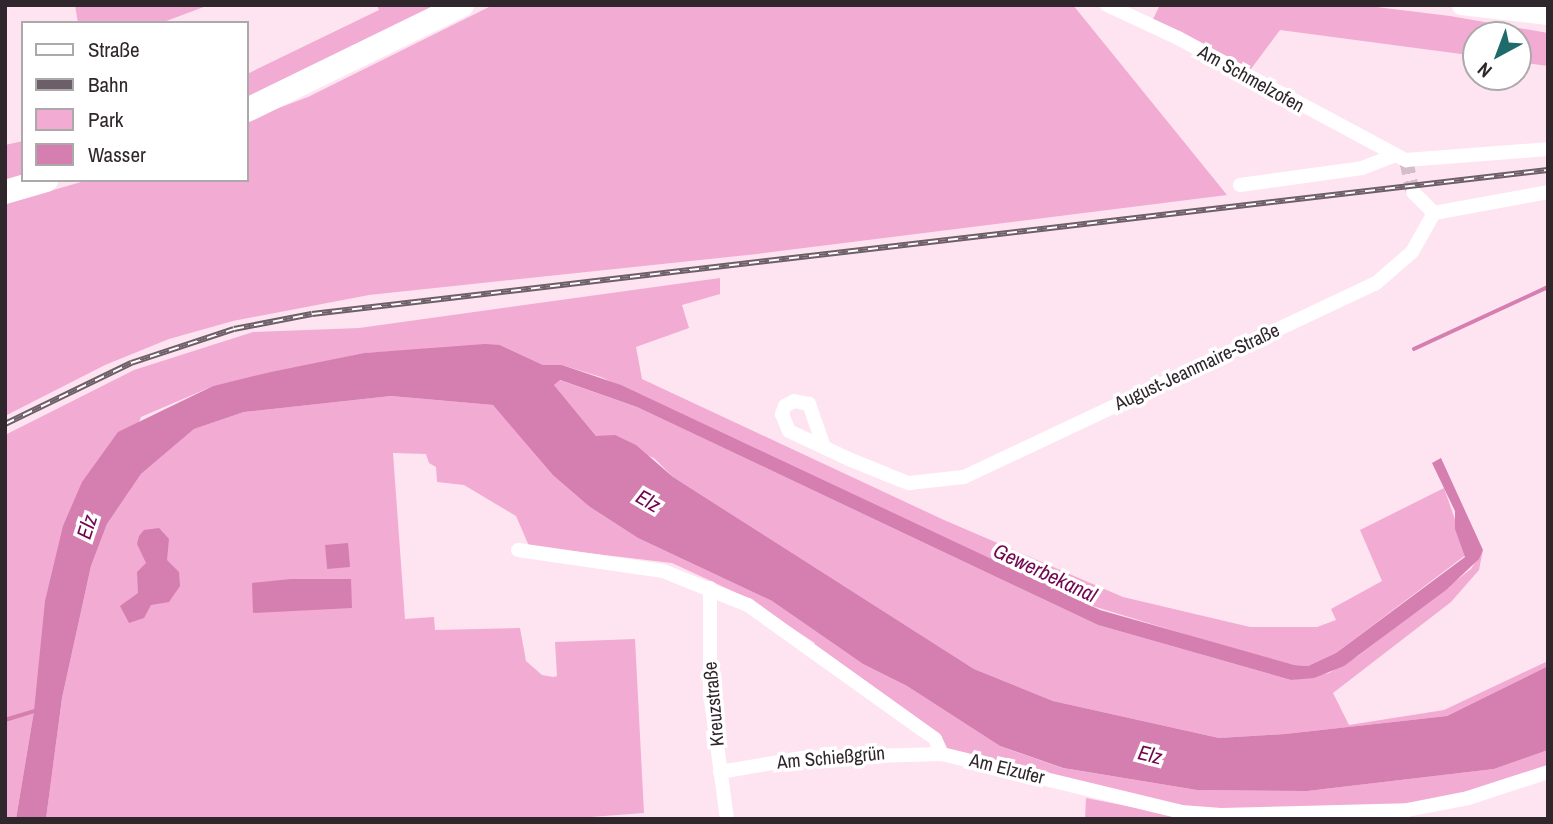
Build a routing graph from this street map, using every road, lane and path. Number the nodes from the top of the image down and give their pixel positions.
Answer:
1 (462, 5) edge
2 (1107, 5) edge
3 (1461, 5) edge
4 (1548, 15) edge
5 (248, 110) edge
6 (1548, 149) edge
7 (1394, 156) junction
8 (39, 182) edge
9 (1240, 185) dead end
10 (5, 192) edge
11 (1413, 192) tunnel mouth
12 (1548, 192) edge
13 (1434, 213) junction
14 (824, 447) dead end
15 (518, 550) dead end
16 (710, 589) junction
17 (942, 754) junction
18 (720, 772) junction
19 (1548, 772) edge
20 (1375, 815) edge
21 (727, 819) edge

1 - 5 highway
2 - 7 street, Am Schmelzofen
3 - 4 street
6 - 7 street, Am Schmelzofen
7 - 9 street, Am Schmelzofen
8 - 10 highway
11 - 13 street
12 - 13 street
13 - 14 street, August-Jeanmaire-Straße
15 - 16 street, Am Elzufer
16 - 17 street, Am Elzufer
16 - 18 street, Kreuzstraße
17 - 18 street, Am Schießgrün
17 - 20 street, Am Elzufer
18 - 21 street, Kreuzstraße
19 - 20 street, Am Elzufer

